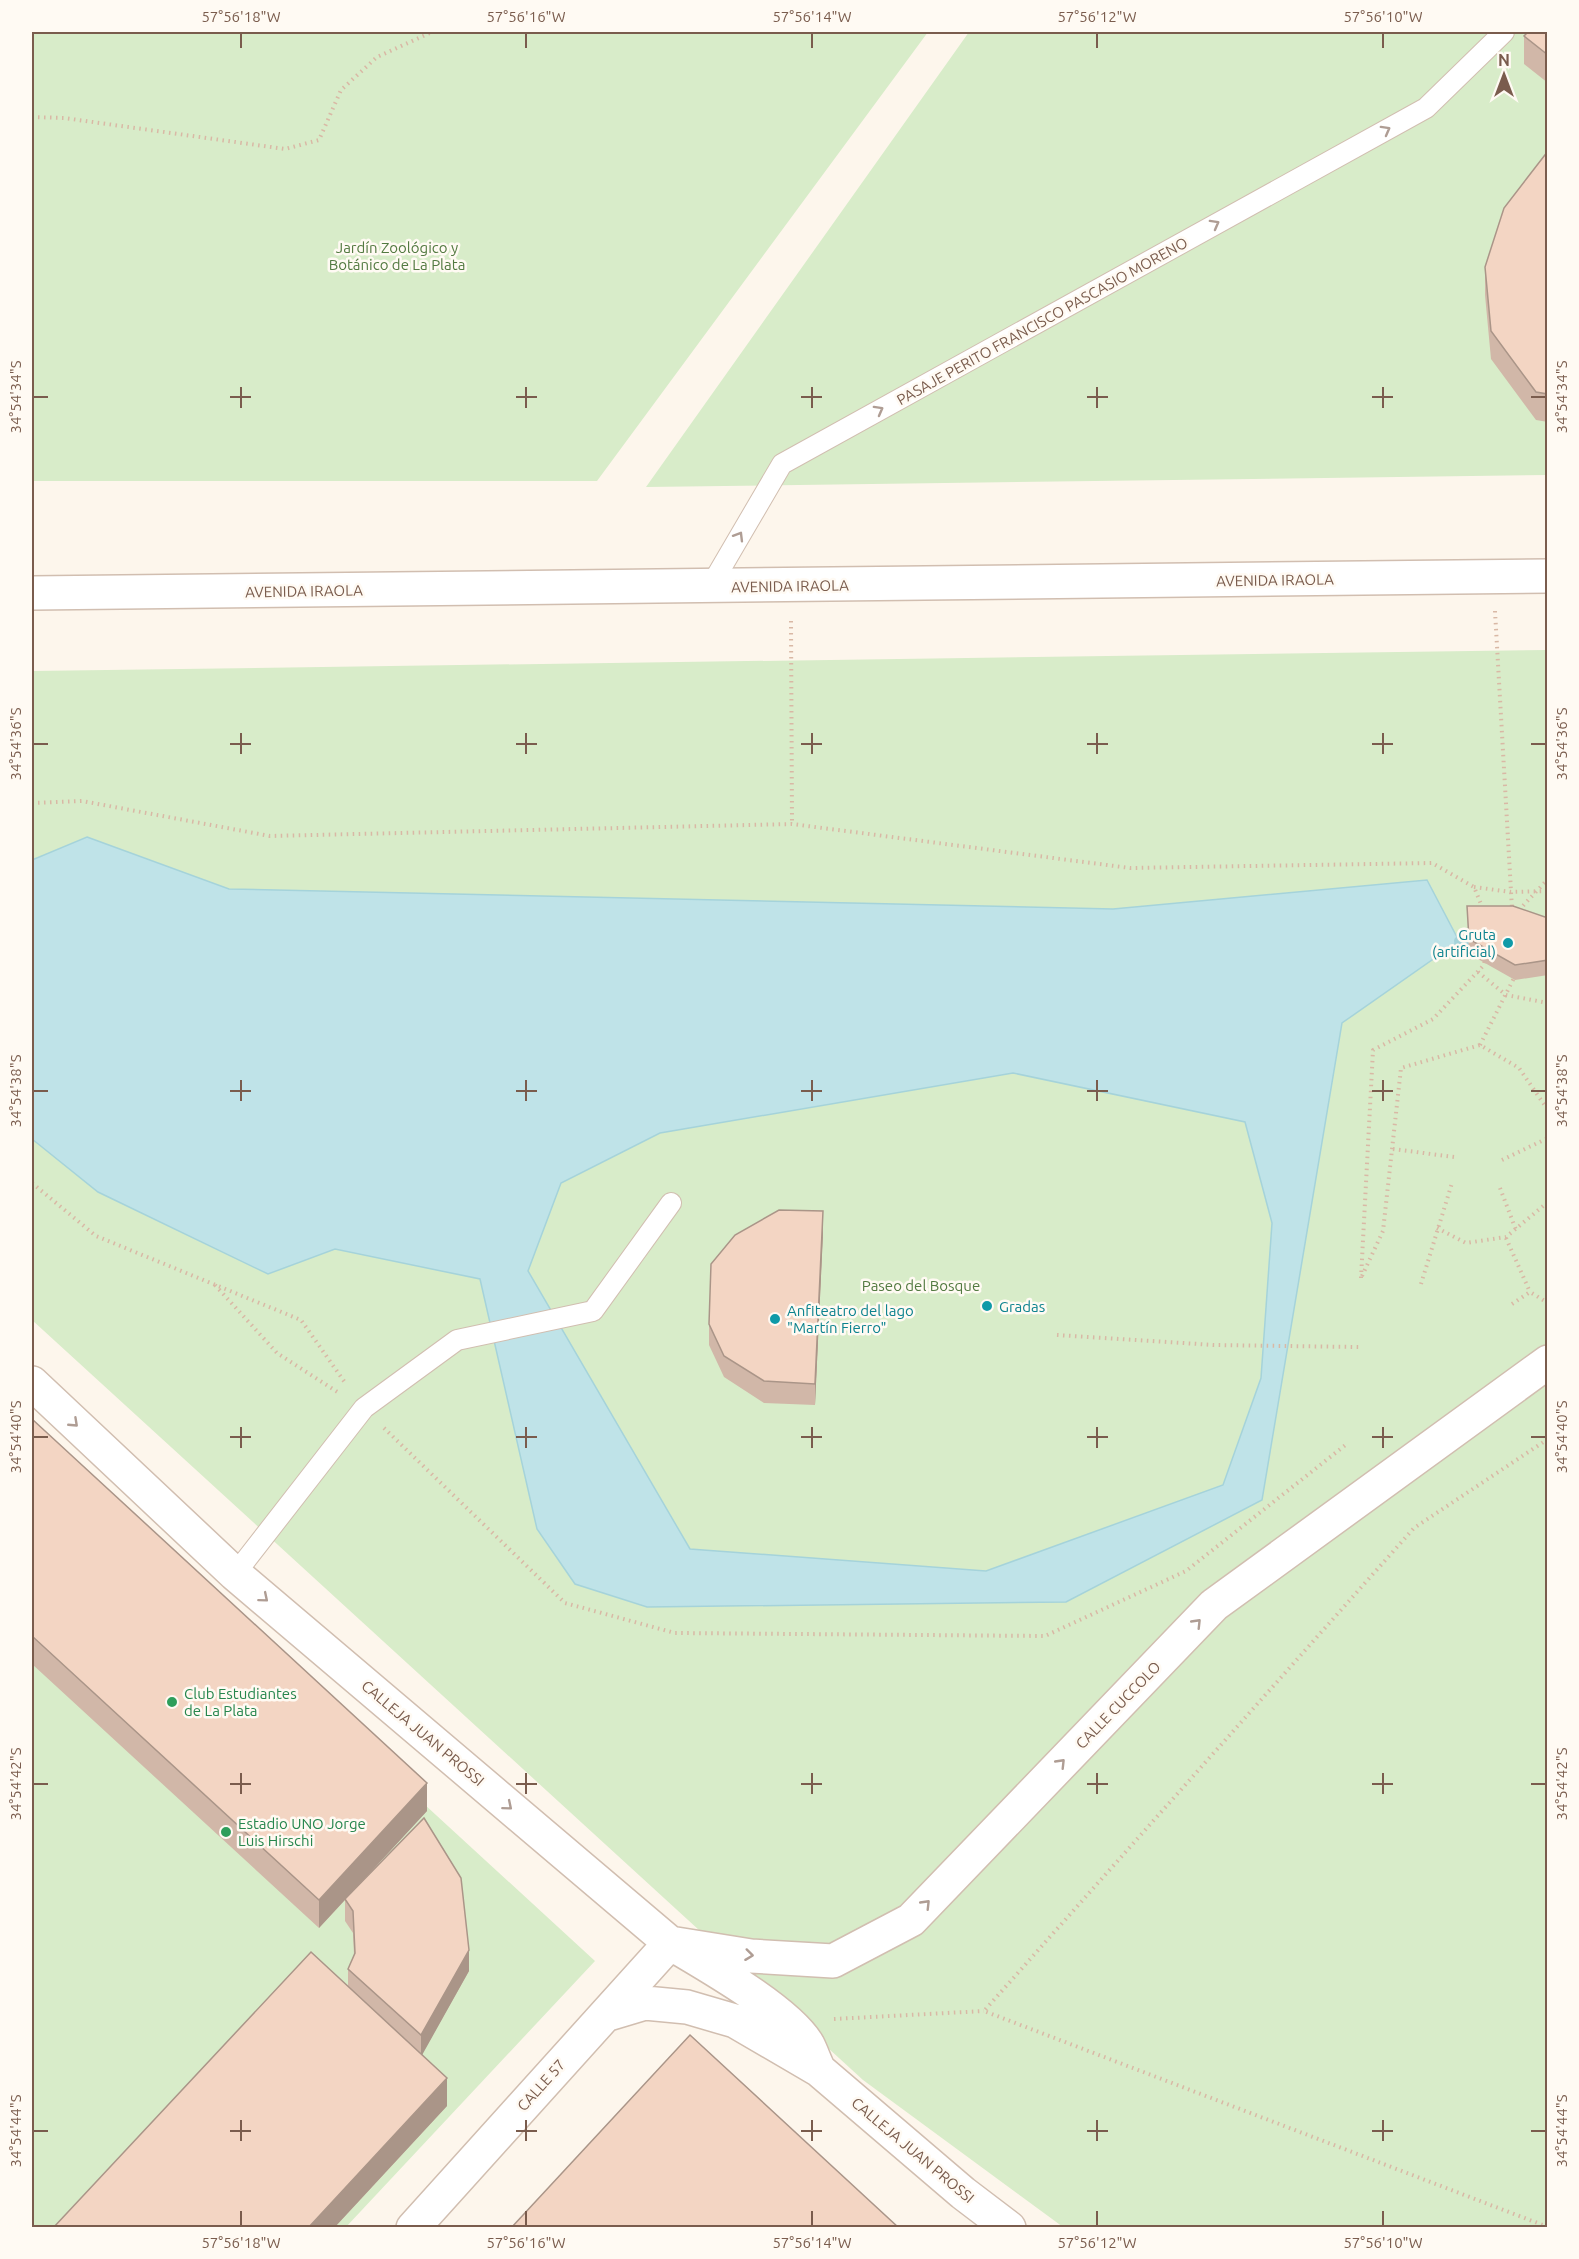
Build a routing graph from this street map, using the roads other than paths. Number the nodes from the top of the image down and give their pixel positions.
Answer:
1 (1504, 32) edge
2 (1548, 576) edge
3 (710, 587) junction
4 (32, 593) edge
5 (671, 1203) dead end
6 (1548, 1362) edge
7 (32, 1383) edge
8 (235, 1574) junction
9 (670, 1943) junction
10 (605, 2015) junction
11 (819, 2070) junction
12 (413, 2228) edge
13 (1009, 2228) edge

3 -> 1 lane, PASAJE PERITO FRANCISCO PASCASIO MORENO
2 - 3 street, AVENIDA IRAOLA
3 - 4 street, AVENIDA IRAOLA
5 - 8 lane
9 -> 6 street, CALLE CUCCOLO
7 -> 8 street, CALLEJA JUAN PROSSI
8 -> 9 street, CALLEJA JUAN PROSSI
9 - 10 street, CALLE 57
9 - 11 street, CALLEJA JUAN PROSSI
10 - 11 street, CALLEJA JUAN PROSSI
10 - 12 street, CALLE 57
11 - 13 street, CALLEJA JUAN PROSSI

